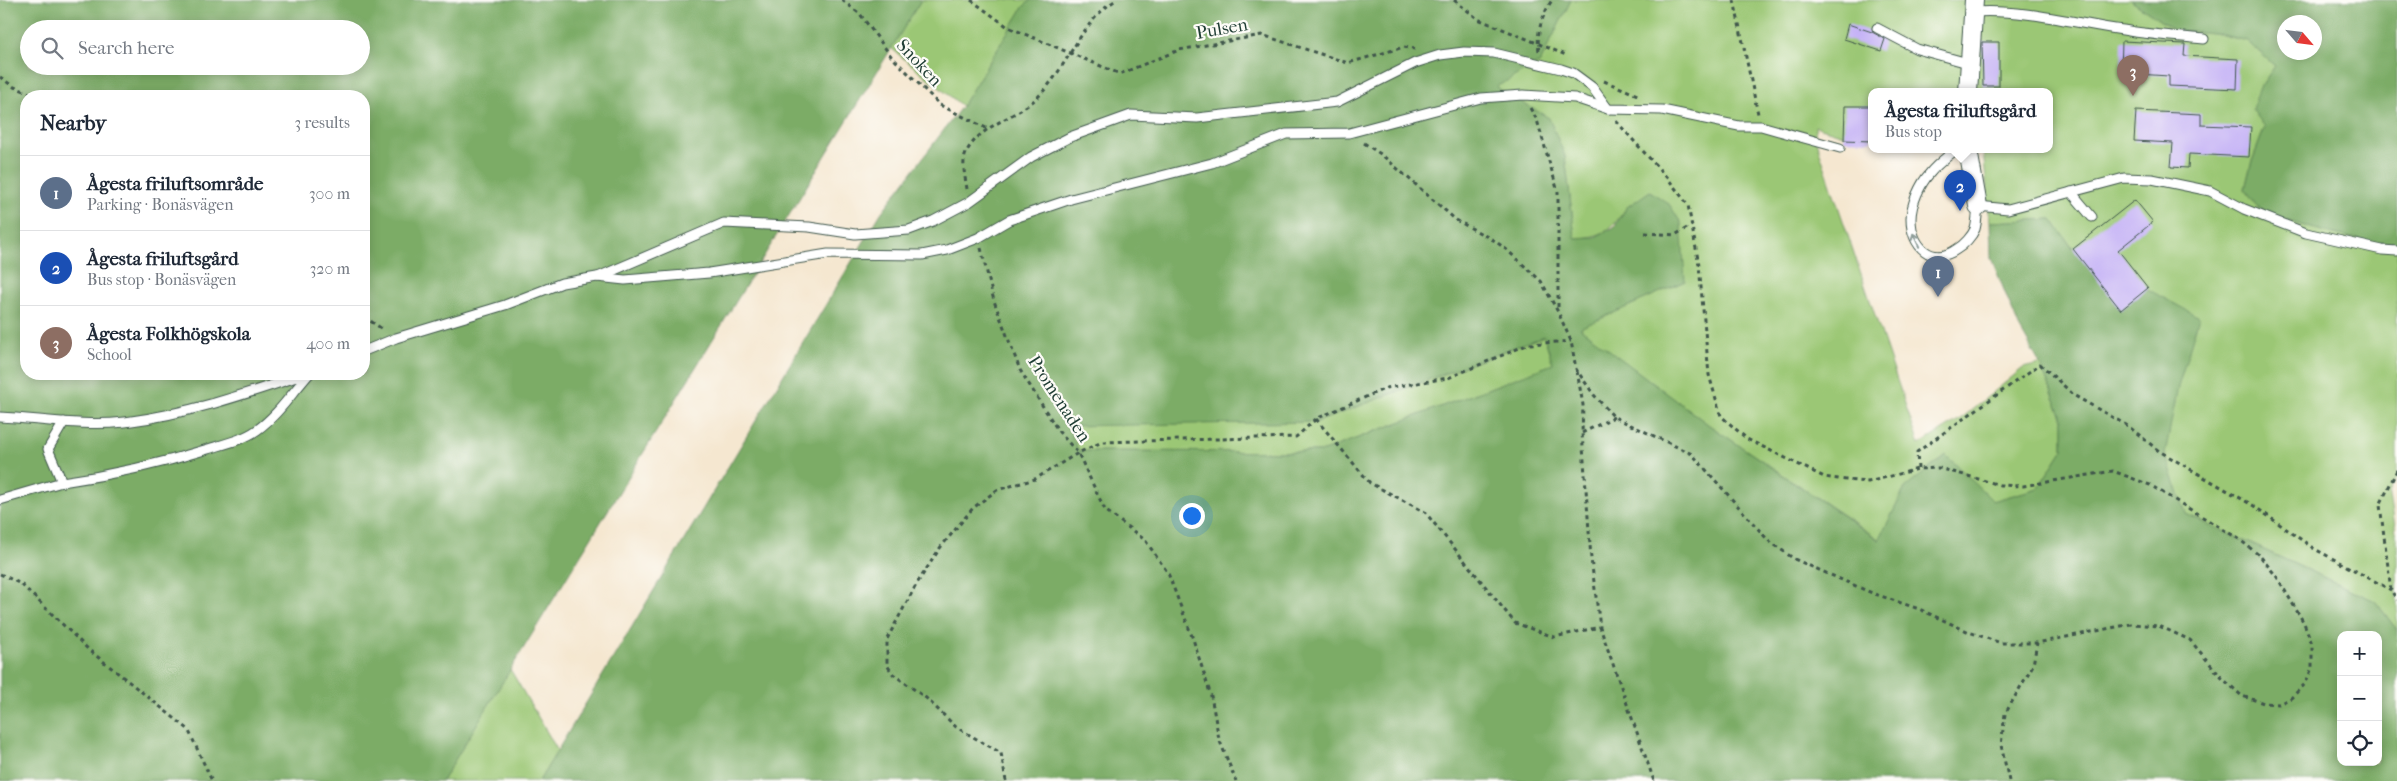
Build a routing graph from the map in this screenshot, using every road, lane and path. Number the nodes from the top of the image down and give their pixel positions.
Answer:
1 (842, 0) edge
2 (971, 0) edge
3 (1116, 0) edge
4 (1454, 0) edge
5 (1552, 0) edge
6 (1734, 0) edge
7 (1974, 6) edge
8 (1877, 28) dead end
9 (2204, 39) dead end
10 (1070, 54) junction
11 (1440, 55) junction
12 (1968, 63) junction
13 (0, 77) edge
14 (1968, 88) edge
15 (22, 90) edge
16 (1523, 95) junction
17 (1608, 109) junction
18 (1761, 126) junction
19 (988, 129) junction
20 (1349, 133) junction
21 (1840, 148) dead end
22 (1952, 153) edge
23 (1969, 153) edge
24 (2071, 192) junction
25 (969, 202) junction
26 (1978, 206) junction
27 (2092, 217) dead end
28 (1692, 225) junction
29 (1645, 233) dead end
30 (855, 234) junction
31 (978, 238) junction
32 (2397, 251) edge
33 (856, 253) junction
34 (597, 277) junction
35 (1558, 312) junction
36 (370, 321) edge
37 (396, 338) junction
38 (1571, 341) junction
39 (370, 349) edge
40 (1576, 369) junction
41 (287, 380) edge
42 (304, 380) edge
43 (0, 417) edge
44 (1614, 417) junction
45 (1316, 419) junction
46 (64, 422) junction
47 (1582, 433) junction
48 (1078, 453) junction
49 (1918, 469) junction
50 (2397, 470) edge
51 (62, 482) junction
52 (0, 500) edge
53 (0, 574) edge
54 (2391, 590) junction
55 (2397, 600) edge
56 (1600, 628) junction
57 (2037, 643) junction
58 (212, 781) edge
59 (1006, 781) edge
60 (1236, 781) edge
61 (1654, 781) edge
62 (2009, 781) edge

1 - 19 path, Snoken
2 - 10 path, Pulsen
3 - 10 path
4 - 5 path
6 - 18 path
7 - 9 lane
7 - 12 street
8 - 12 lane
10 - 11 path, Pulsen
10 - 19 path
11 - 17 lane
11 - 25 lane
12 - 14 street
13 - 15 path
16 - 17 lane
16 - 20 lane
16 - 35 path
17 - 18 lane
17 - 28 path
18 - 21 lane
19 - 25 path
20 - 31 lane
20 - 35 path
26 -> 22 lane
23 - 26 street
24 - 26 lane
24 - 27 lane
24 - 32 lane
25 - 30 lane
28 - 29 path
28 - 49 path
30 - 33 lane
30 - 34 lane
31 - 33 lane
31 - 48 path, Promenaden
33 - 34 lane
34 - 37 lane
35 - 38 path
36 - 37 path
37 - 39 lane
38 - 40 path
38 - 45 path
40 - 44 path
40 - 47 path
41 - 46 lane
42 - 51 lane
43 - 46 lane
44 - 47 path
44 - 57 path
45 - 48 path
45 - 56 path
46 - 51 lane
47 - 56 path
48 - 59 path
48 - 60 path, Promenaden
49 - 54 path
49 - 57 path
50 - 54 path
51 - 52 lane
53 - 58 path
54 - 55 path
56 - 61 path
57 - 62 path

